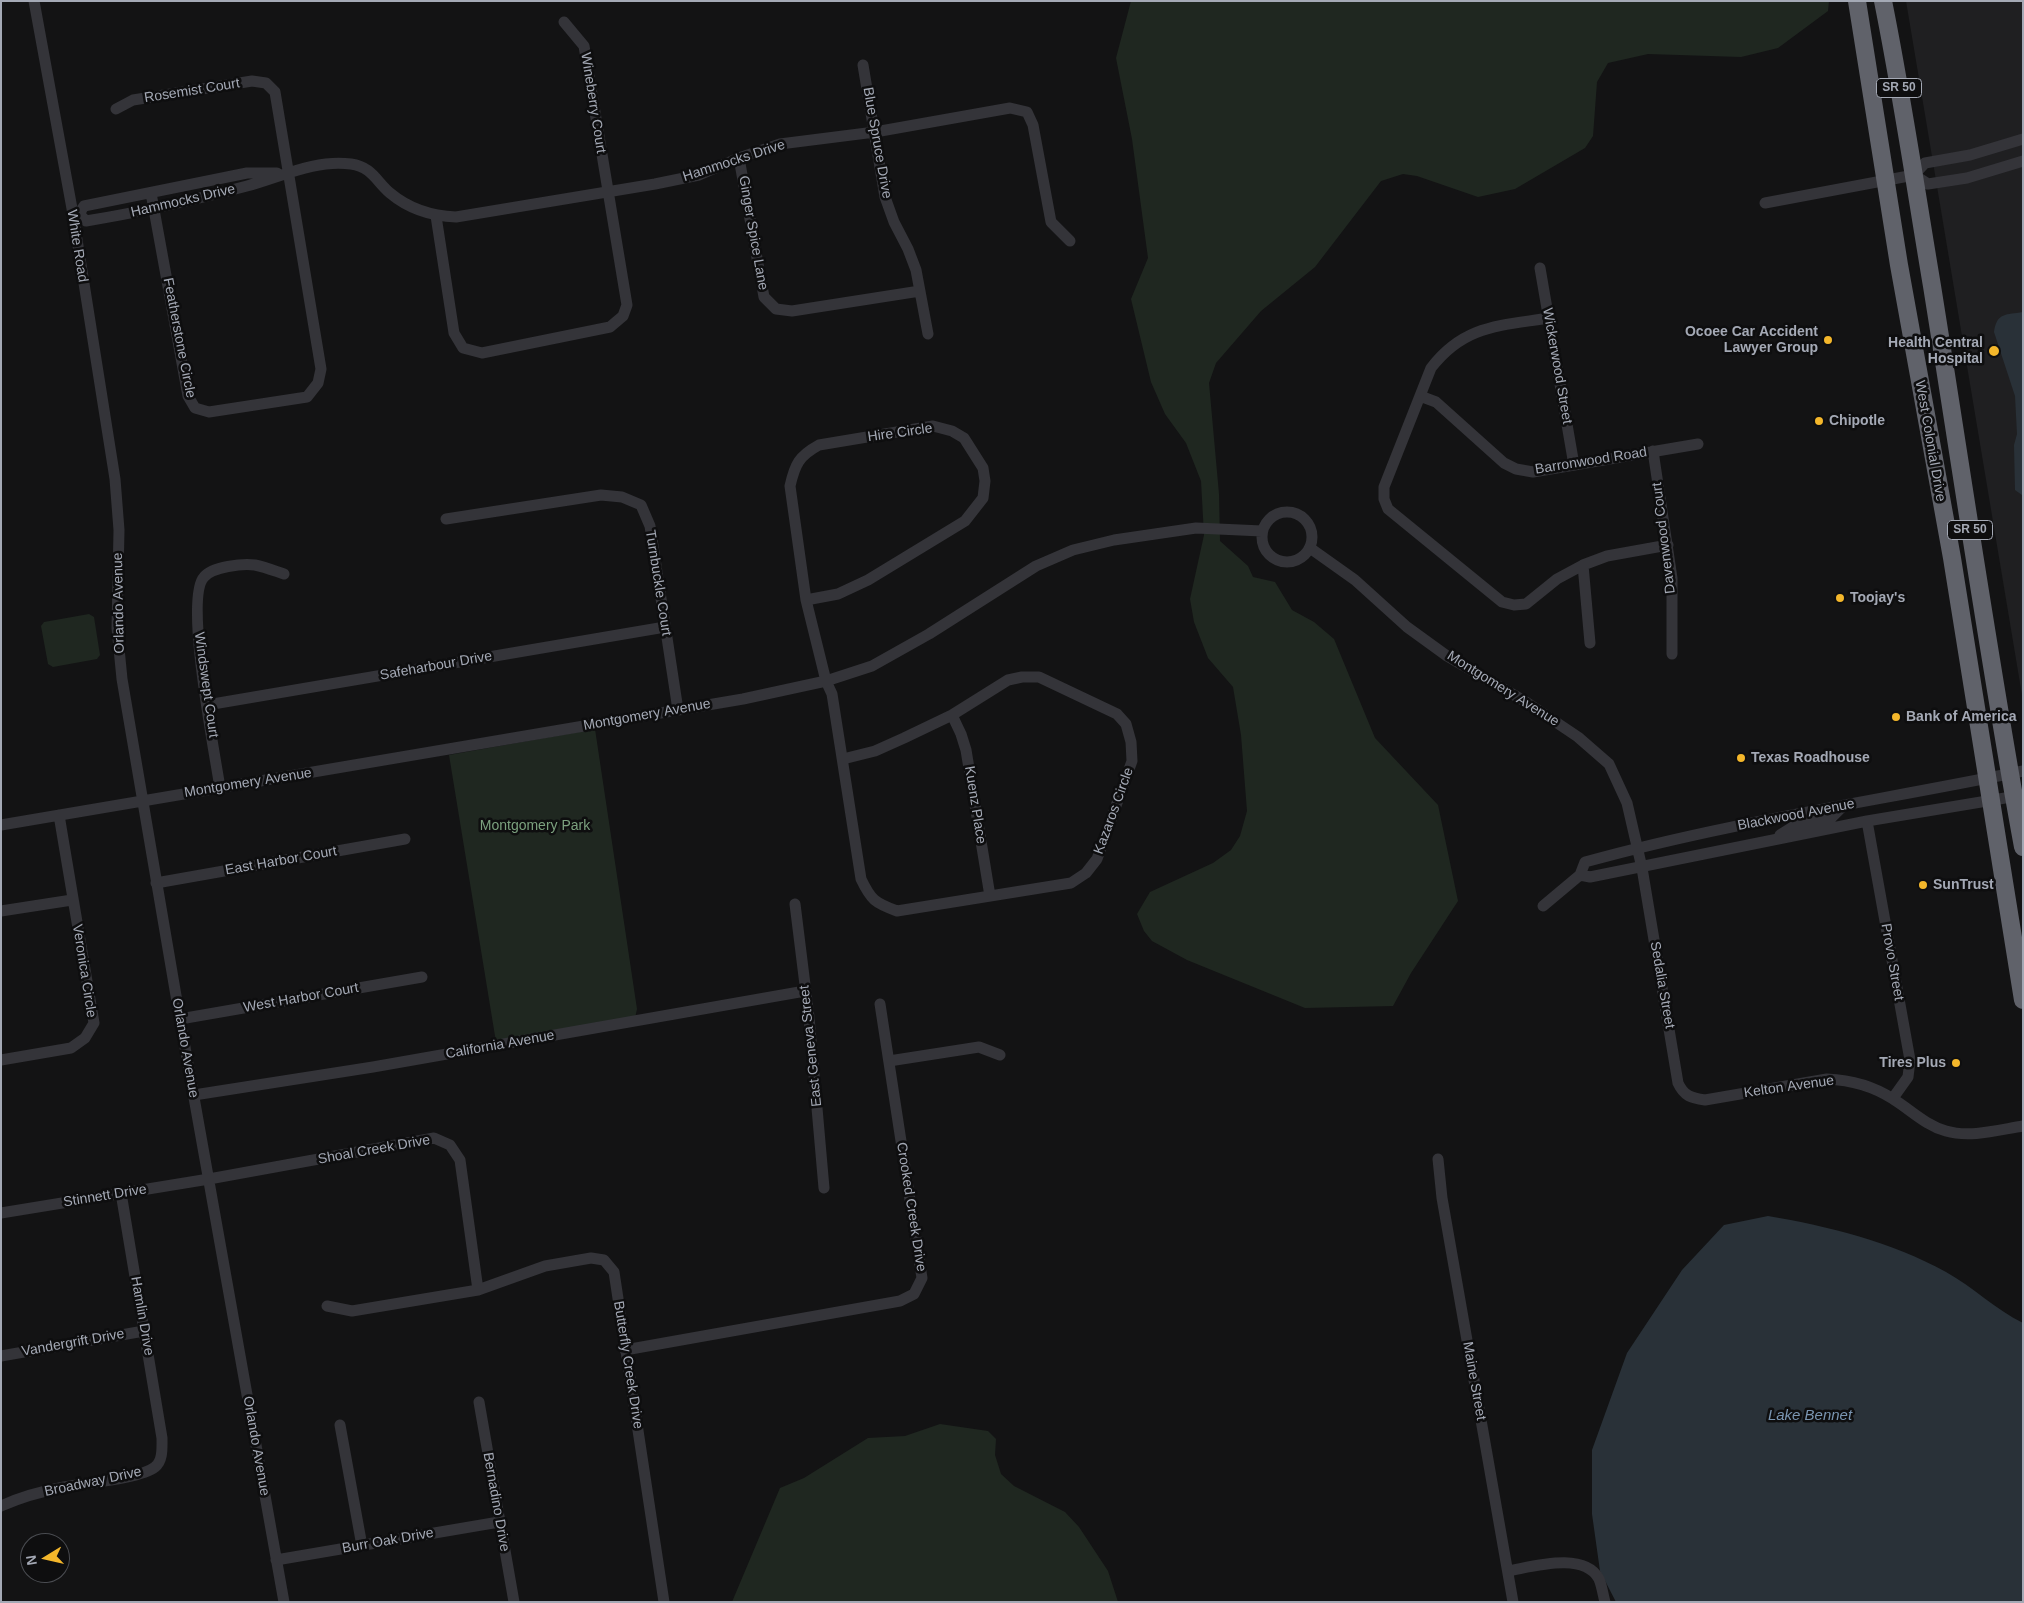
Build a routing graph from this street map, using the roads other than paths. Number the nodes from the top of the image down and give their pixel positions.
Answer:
1 (34, 1) edge
2 (1857, 1) edge
3 (1883, 1) edge
4 (564, 22) dead end
5 (864, 65) dead end
6 (116, 109) dead end
7 (875, 132) junction
8 (2023, 139) edge
9 (739, 158) junction
10 (2023, 161) edge
11 (288, 173) junction
12 (1914, 175) junction
13 (1886, 180) junction
14 (608, 191) junction
15 (151, 193) junction
16 (1765, 204) dead end
17 (154, 210) junction
18 (76, 214) junction
19 (436, 216) junction
20 (1070, 241) dead end
21 (1540, 268) dead end
22 (920, 291) junction
23 (1549, 318) junction
24 (928, 334) dead end
25 (1420, 396) junction
26 (1698, 444) dead end
27 (1653, 451) junction
28 (1574, 465) junction
29 (116, 491) joint
30 (446, 520) dead end
31 (1262, 531) junction
32 (1668, 545) junction
33 (1310, 548) junction
34 (1583, 565) junction
35 (284, 574) dead end
36 (806, 600) junction
37 (665, 627) junction
38 (1590, 643) dead end
39 (1672, 654) dead end
40 (826, 681) junction
41 (207, 705) junction
42 (678, 710) junction
43 (952, 715) junction
44 (842, 759) junction
45 (2016, 773) edge
46 (1986, 778) junction
47 (220, 788) junction
48 (2018, 796) edge
49 (1989, 800) junction
50 (143, 801) junction
51 (1844, 805) junction
52 (59, 815) junction
53 (1867, 821) junction
54 (1, 825) edge
55 (405, 840) dead end
56 (1771, 840) junction
57 (2023, 847) edge
58 (1637, 848) junction
59 (1642, 868) junction
60 (1580, 875) junction
61 (156, 883) junction
62 (990, 896) junction
63 (72, 900) junction
64 (795, 904) dead end
65 (1543, 906) dead end
66 (1, 911) edge
67 (422, 978) dead end
68 (805, 991) junction
69 (2023, 1000) edge
70 (880, 1004) dead end
71 (180, 1019) junction
72 (1000, 1055) dead end
73 (1, 1060) edge
74 (889, 1061) junction
75 (194, 1095) junction
76 (1691, 1098) joint
77 (1893, 1098) junction
78 (2023, 1126) edge
79 (1438, 1159) dead end
80 (209, 1179) junction
81 (824, 1188) dead end
82 (121, 1193) junction
83 (1, 1213) edge
84 (478, 1290) junction
85 (327, 1306) dead end
86 (144, 1331) junction
87 (626, 1350) junction
88 (1, 1356) edge
89 (479, 1402) dead end
90 (340, 1425) dead end
91 (162, 1438) joint
92 (1, 1506) edge
93 (500, 1522) junction
94 (362, 1546) junction
95 (276, 1560) junction
96 (1508, 1570) junction
97 (284, 1602) edge
98 (514, 1602) edge
99 (664, 1602) edge
100 (1513, 1602) edge
101 (1605, 1602) edge

1 - 18 street, White Road
2 - 13 highway, West Colonial Drive / SR 50
3 - 12 highway, West Colonial Drive / SR 50
4 - 14 street, Wineberry Court
5 - 7 street, Blue Spruce Drive
6 - 11 street, Rosemist Court
7 - 9 street, Hammocks Drive
7 - 20 street, Hammocks Drive
7 - 22 street, Blue Spruce Drive
8 - 12 street
9 - 14 street, Hammocks Drive
9 - 22 street, Ginger Spice Lane
10 - 12 street
11 - 15 street, Hammocks Drive
11 - 17 street, Hammocks Drive
11 - 17 street, Featherstone Circle
11 - 19 street, Hammocks Drive
12 - 13 street
12 - 45 highway, West Colonial Drive / SR 50
13 - 16 street
13 - 46 highway, West Colonial Drive / SR 50
14 - 19 street, Hammocks Drive
14 - 19 street, Wineberry Court
15 - 17 street, Featherstone Circle
15 - 18 street, Hammocks Drive
17 - 18 street, Hammocks Drive
18 - 29 street, White Road
21 - 23 street, Wickerwood Street
22 - 24 street, Blue Spruce Drive
23 - 25 street
23 - 28 street, Wickerwood Street
25 - 28 street, Barronwood Road
25 - 34 street
26 - 27 street, Barronwood Road
27 - 28 street, Barronwood Road
27 - 32 street, Davenwood Court
29 - 50 street, Orlando Avenue
30 - 37 street, Turnbuckle Court
31 - 33 street
31 - 33 street
31 - 40 street, Montgomery Avenue
32 - 34 street
32 - 39 street, Davenwood Court
33 - 58 street, Montgomery Avenue
34 - 38 street
35 - 41 street, Windswept Court
36 - 36 street, Hire Circle
36 - 40 street, Hire Circle
37 - 41 street, Safeharbour Drive
37 - 42 street, Turnbuckle Court
40 - 42 street, Montgomery Avenue
40 - 44 street, Kazaros Circle
41 - 47 street, Windswept Court
42 - 47 street, Montgomery Avenue
43 - 44 street, Kazaros Circle
43 - 62 street, Kuenz Place
43 - 62 street, Kazaros Circle
44 - 62 street, Kazaros Circle
45 - 46 street, Blackwood Avenue
45 - 48 highway, West Colonial Drive / SR 50
46 - 49 highway, West Colonial Drive / SR 50
46 - 51 street, Blackwood Avenue
47 - 50 street, Montgomery Avenue
48 - 49 street, Blackwood Avenue
48 - 57 highway, West Colonial Drive / SR 50
49 - 53 street, Blackwood Avenue
49 - 69 highway, West Colonial Drive / SR 50
50 - 52 street, Montgomery Avenue
50 - 61 street, Orlando Avenue
51 - 56 street
51 - 58 street, Blackwood Avenue
52 - 54 street, Montgomery Avenue
52 - 63 street, Veronica Circle
53 - 56 street, Blackwood Avenue
53 - 77 street, Provo Street
55 - 61 street, East Harbor Court
56 - 59 street, Blackwood Avenue
58 - 59 street, Montgomery Avenue
58 - 60 street, Blackwood Avenue
59 - 60 street, Blackwood Avenue
59 - 76 street, Sedalia Street
60 - 65 street, Blackwood Avenue
61 - 71 street, Orlando Avenue
63 - 66 street
63 - 73 street, Veronica Circle
64 - 68 street, East Geneva Street
67 - 71 street, West Harbor Court
68 - 75 street, California Avenue
68 - 81 street, East Geneva Street
70 - 74 street, Crooked Creek Drive
71 - 75 street, Orlando Avenue
72 - 74 street
74 - 87 street, Crooked Creek Drive
75 - 80 street, Orlando Avenue
76 - 77 street, Kelton Avenue
77 - 78 street, Kelton Avenue
79 - 96 street, Maine Street
80 - 82 street, Stinnett Drive
80 - 84 street, Shoal Creek Drive
80 - 95 street, Orlando Avenue
82 - 83 street, Stinnett Drive
82 - 86 street, Hamlin Drive
84 - 85 street
84 - 87 street, Butterfly Creek Drive
86 - 88 street, Vandergrift Drive
86 - 91 street, Hamlin Drive
87 - 99 street, Butterfly Creek Drive
89 - 93 street, Bernadino Drive
90 - 94 street
91 - 92 street, Broadway Drive
93 - 94 street, Burr Oak Drive
93 - 98 street, Bernadino Drive
94 - 95 street, Burr Oak Drive
95 - 97 street, Orlando Avenue
96 - 100 street, Maine Street
96 - 101 street

